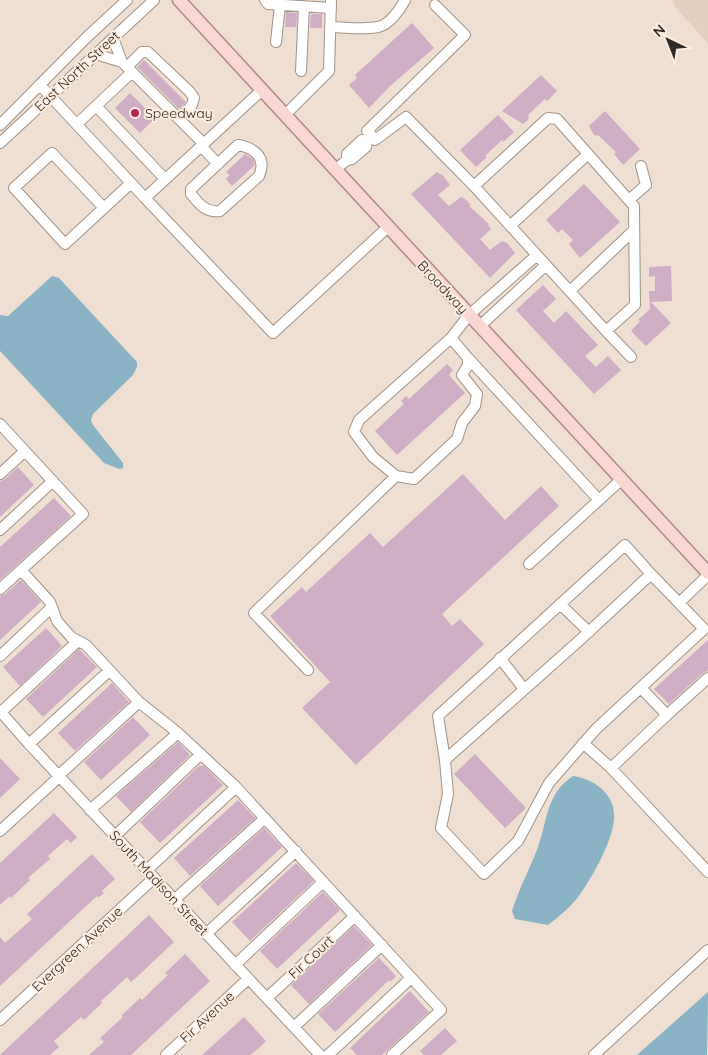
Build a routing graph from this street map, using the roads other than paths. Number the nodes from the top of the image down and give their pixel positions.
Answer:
1 (127, 0) edge
2 (154, 0) edge
3 (179, 0) edge
4 (265, 0) edge
5 (405, 0) edge
6 (331, 4) edge
7 (435, 4) dead end
8 (280, 5) junction
9 (304, 6) junction
10 (330, 27) junction
11 (113, 38) junction
12 (276, 42) dead end
13 (96, 54) junction
14 (127, 67) junction
15 (301, 71) dead end
16 (40, 85) junction
17 (262, 90) junction
18 (51, 96) junction
19 (96, 106) junction
20 (285, 115) junction
21 (179, 119) junction
22 (77, 124) junction
23 (0, 125) edge
24 (370, 139) junction
25 (0, 142) edge
26 (202, 145) junction
27 (588, 154) junction
28 (218, 164) junction
29 (641, 166) dead end
30 (336, 170) junction
31 (166, 179) junction
32 (131, 183) junction
33 (474, 186) junction
34 (145, 198) junction
35 (629, 200) junction
36 (104, 208) junction
37 (511, 225) junction
38 (388, 227) junction
39 (634, 230) junction
40 (537, 255) junction
41 (546, 265) junction
42 (570, 291) junction
43 (469, 315) junction
44 (480, 326) junction
45 (606, 331) junction
46 (451, 338) junction
47 (631, 357) dead end
48 (468, 358) junction
49 (0, 424) edge
50 (25, 451) junction
51 (0, 474) edge
52 (396, 476) junction
53 (622, 479) junction
54 (53, 481) junction
55 (599, 500) junction
56 (0, 530) edge
57 (529, 564) dead end
58 (21, 570) junction
59 (652, 574) junction
60 (708, 574) edge
61 (0, 589) edge
62 (679, 603) junction
63 (560, 604) junction
64 (52, 607) junction
65 (706, 631) edge
66 (588, 632) junction
67 (78, 641) junction
68 (0, 656) edge
69 (500, 658) junction
70 (308, 670) dead end
71 (109, 671) junction
72 (708, 678) edge
73 (641, 688) junction
74 (524, 689) junction
75 (139, 702) junction
76 (0, 711) edge
77 (667, 716) junction
78 (178, 733) junction
79 (583, 743) junction
80 (29, 744) junction
81 (201, 754) junction
82 (445, 760) junction
83 (611, 768) junction
84 (59, 776) junction
85 (236, 787) junction
86 (90, 810) junction
87 (265, 818) junction
88 (0, 832) edge
89 (115, 836) junction
90 (296, 851) junction
91 (146, 870) junction
92 (708, 872) edge
93 (154, 878) junction
94 (323, 882) junction
95 (174, 900) junction
96 (355, 916) junction
97 (206, 934) junction
98 (382, 946) junction
99 (708, 950) edge
100 (235, 965) junction
101 (411, 978) junction
102 (248, 979) junction
103 (267, 998) junction
104 (0, 1020) edge
105 (294, 1028) junction
106 (166, 1055) edge
107 (320, 1055) edge
108 (328, 1055) edge
109 (392, 1055) edge
110 (594, 1055) edge

1 - 16 street, East North Street
2 - 11 street, East North Street
3 - 17 main road, Broadway
4 - 8 street
5 - 10 street
6 - 9 street
6 - 10 street
7 - 24 street
8 - 9 street
8 - 12 street
9 - 15 street
10 - 20 street
11 - 13 street, East North Street
11 - 14 street
13 - 14 street
13 - 18 street, East North Street
14 - 19 street
14 - 21 street
14 - 21 street
16 - 18 street
16 - 23 street, East North Street
17 - 20 main road, Broadway
17 - 26 street
18 - 22 street
18 - 25 street, East North Street
19 - 22 street
19 - 31 street
20 - 30 main road, Broadway
21 - 26 street
22 - 32 street
24 - 30 street
24 - 33 street
26 - 28 street
26 - 31 street
27 - 33 street
27 - 35 street
27 - 37 street
28 - 28 street
29 - 35 street
30 - 38 main road, Broadway
31 - 34 street
32 - 34 street
32 - 36 street
33 - 37 street
34 - 38 street
35 - 39 street
36 - 36 street
37 - 40 street
38 - 43 main road, Broadway
39 - 42 street
39 - 45 street
40 - 41 street
40 - 43 street
41 - 42 street
41 - 44 street
42 - 45 street
43 - 44 main road, Broadway
43 - 46 street
44 - 53 main road, Broadway
45 - 47 street
46 - 48 street
46 - 52 street
48 - 52 street
48 - 55 street
49 - 50 street
50 - 51 street
50 - 54 street
52 - 70 street
53 - 55 street
53 - 60 main road, Broadway
54 - 56 street
54 - 58 street
55 - 57 street
58 - 61 street
58 - 64 street
59 - 62 street
59 - 63 street
59 - 66 street
60 - 62 street
62 - 65 street
63 - 66 street
63 - 69 street
64 - 67 street
64 - 68 street
65 - 73 street
66 - 74 street
67 - 71 street
67 - 76 street
69 - 74 street
69 - 82 street
71 - 75 street
71 - 80 street
72 - 77 street
73 - 77 street
73 - 79 street
74 - 82 street
75 - 78 street
75 - 84 street
76 - 80 street, South Madison Street
77 - 83 street
78 - 81 street
78 - 86 street
79 - 82 street
79 - 83 street
80 - 84 street, South Madison Street
81 - 85 street
81 - 89 street
83 - 92 street
84 - 86 street, South Madison Street
84 - 88 street
85 - 87 street
85 - 91 street
86 - 89 street, South Madison Street
87 - 90 street
87 - 95 street
89 - 91 street, South Madison Street
90 - 94 street
90 - 97 street
91 - 93 street, South Madison Street
93 - 95 street, South Madison Street
93 - 104 street, Evergreen Avenue
94 - 96 street
94 - 100 street
95 - 97 street, South Madison Street
96 - 98 street
96 - 103 street, Fir Court
97 - 100 street, South Madison Street
98 - 101 street
98 - 105 street
99 - 110 street
100 - 102 street, South Madison Street
101 - 108 street
101 - 109 street
102 - 103 street, South Madison Street
102 - 106 street, Fir Avenue
103 - 105 street, South Madison Street
105 - 107 street, South Madison Street

